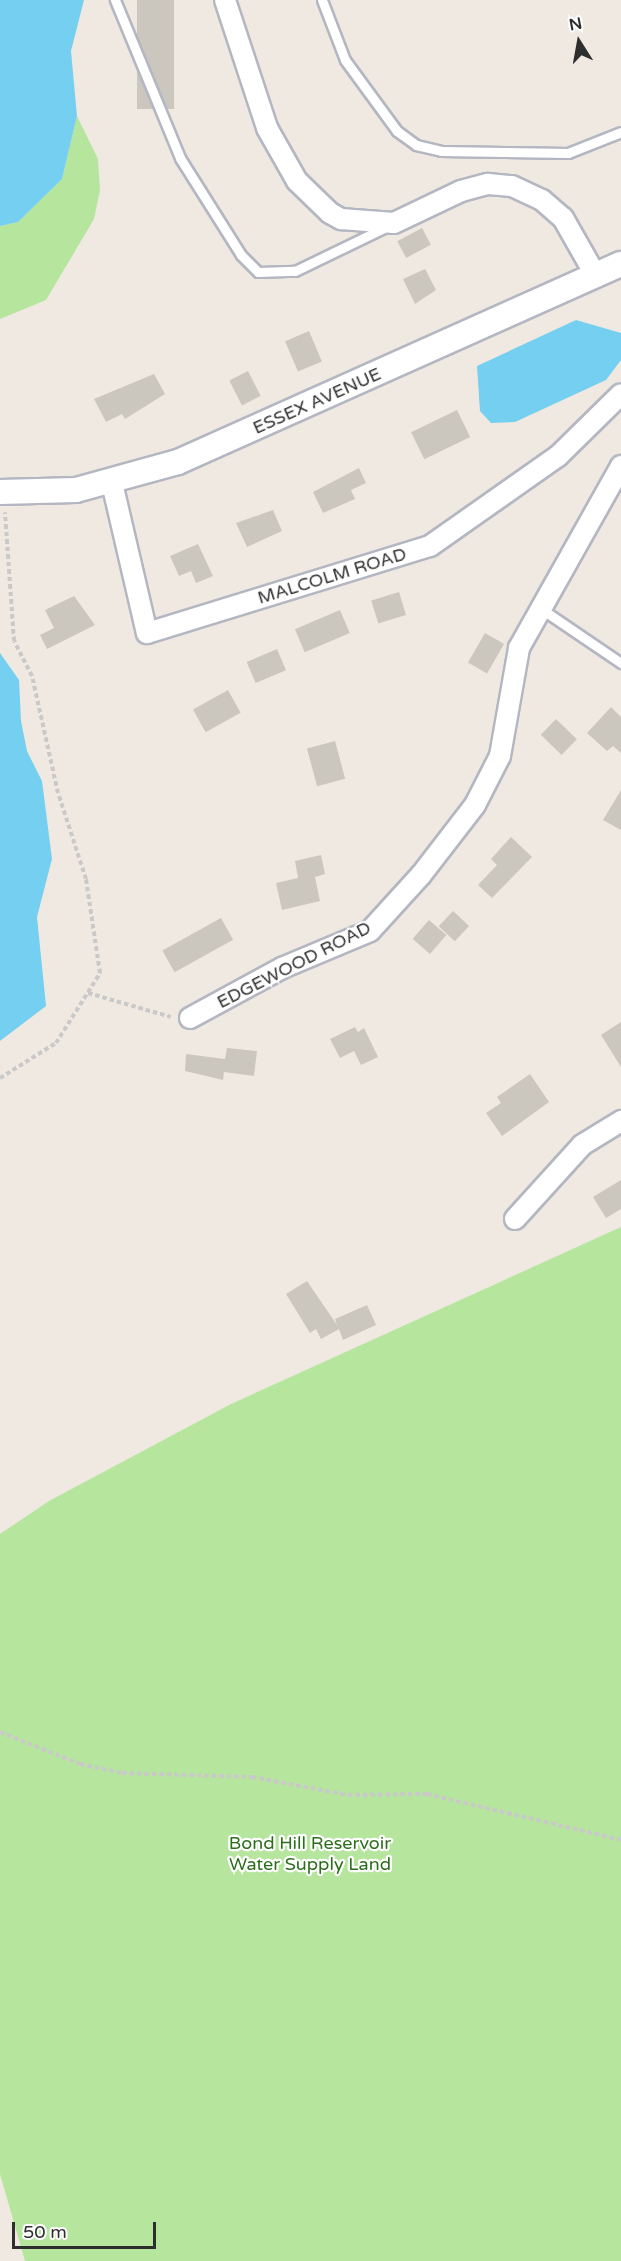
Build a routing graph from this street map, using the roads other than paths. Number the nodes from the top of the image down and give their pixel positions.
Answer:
1 (115, 0) edge
2 (225, 0) edge
3 (321, 0) edge
4 (621, 132) edge
5 (394, 223) junction
6 (621, 264) edge
7 (596, 276) junction
8 (621, 394) edge
9 (621, 466) edge
10 (112, 483) junction
11 (2, 492) edge
12 (540, 608) junction
13 (621, 663) edge
14 (190, 1018) road end
15 (621, 1121) edge
16 (515, 1219) dead end

1 - 5 lane
2 - 5 street
3 - 4 lane
5 - 7 street
6 - 7 street, ESSEX AVENUE
7 - 10 street, ESSEX AVENUE
8 - 10 street, MALCOLM ROAD
9 - 12 street, EDGEWOOD ROAD
10 - 11 street, ESSEX AVENUE
12 - 13 lane
12 - 14 street, EDGEWOOD ROAD
15 - 16 street

